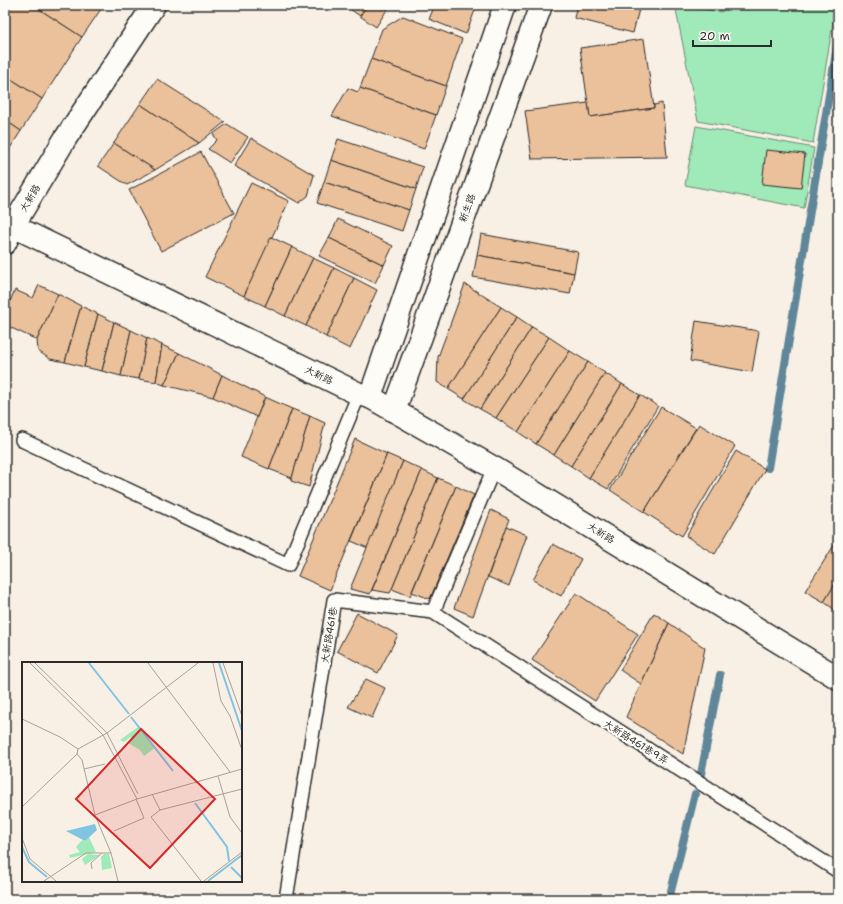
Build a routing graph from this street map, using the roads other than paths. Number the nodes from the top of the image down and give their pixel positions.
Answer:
1 (154, 5) edge
2 (505, 5) edge
3 (541, 5) edge
4 (9, 234) edge
5 (365, 396) junction
6 (394, 411) junction
7 (22, 440) dead end
8 (494, 468) junction
9 (433, 612) junction
10 (838, 678) edge
11 (838, 871) edge
12 (286, 899) edge

1 - 4 main road, 大新路
2 - 5 main road
3 - 6 main road, 新生路
4 - 5 main road, 大新路
5 - 6 main road, 大新路
5 - 7 lane
6 - 8 main road, 大新路
8 - 9 lane
8 - 10 main road, 大新路
9 - 11 lane, 大新路461巷9弄
9 - 12 lane, 大新路461巷

